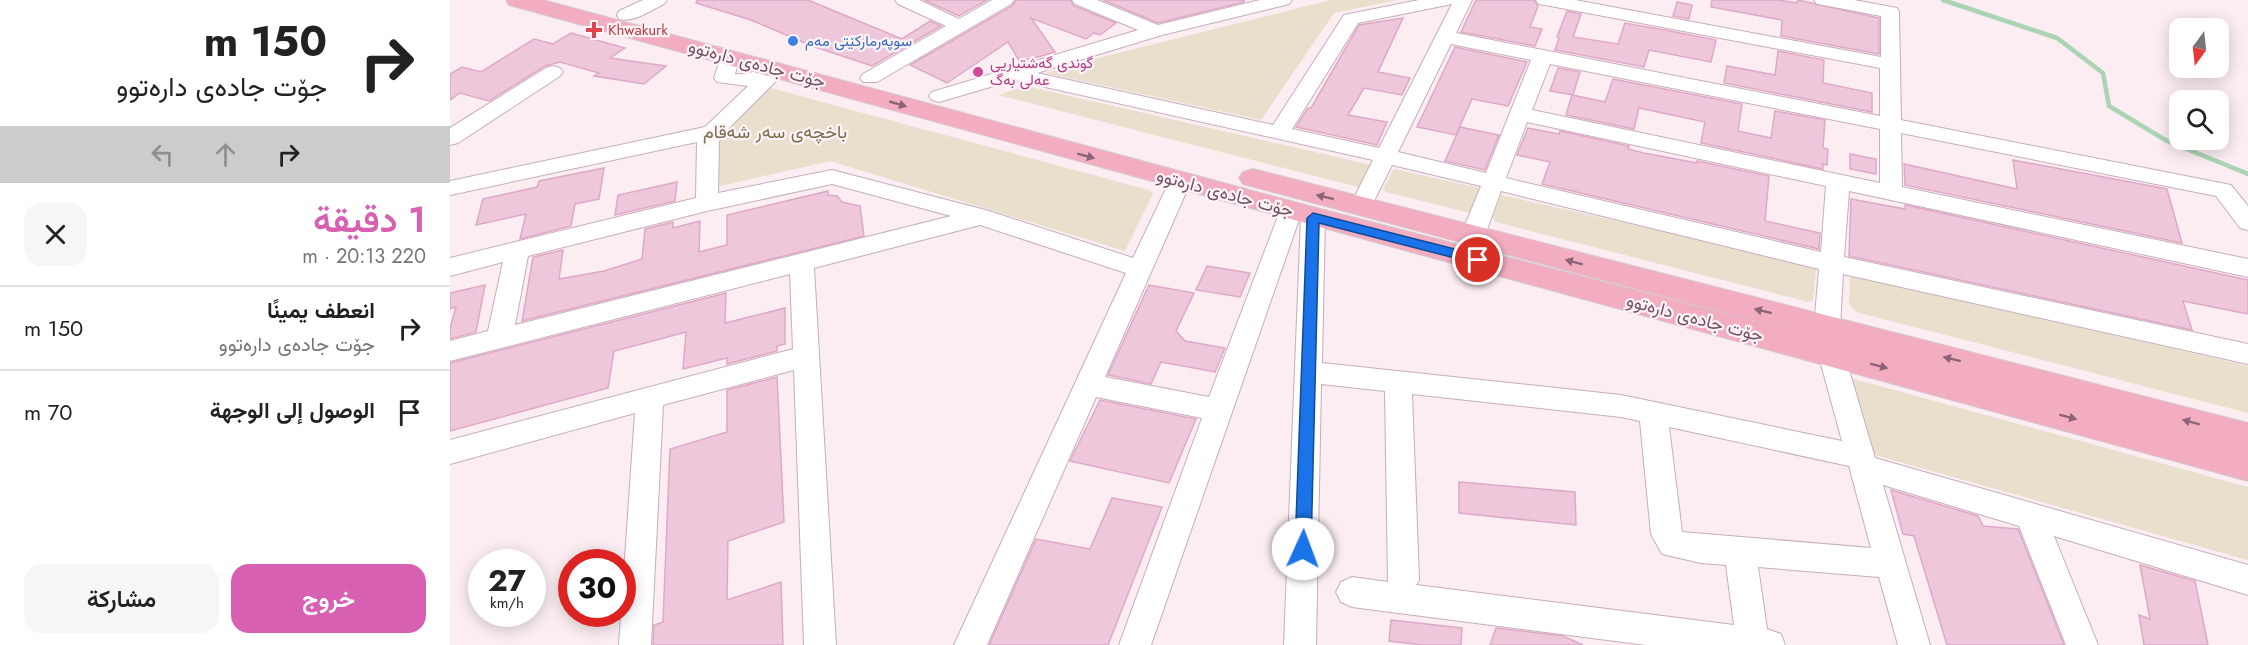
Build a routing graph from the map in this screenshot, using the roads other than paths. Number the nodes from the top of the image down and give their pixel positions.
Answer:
1 (517, 0) edge
2 (569, 0) edge
3 (658, 0) edge
4 (904, 0) edge
5 (1005, 0) edge
6 (1081, 0) edge
7 (1446, 0) edge
8 (1463, 0) edge
9 (1545, 0) edge
10 (1823, 0) edge
11 (1270, 1) edge
12 (626, 15) junction
13 (960, 26) junction
14 (1156, 31) junction
15 (1445, 37) junction
16 (1543, 56) junction
17 (1889, 64) junction
18 (553, 72) dead end
19 (775, 72) junction
20 (1011, 73) junction
21 (870, 78) junction
22 (939, 96) junction
23 (1519, 114) junction
24 (1890, 123) junction
25 (712, 132) junction
26 (1278, 134) junction
27 (450, 138) edge
28 (1384, 156) junction
29 (1179, 173) junction
30 (1838, 181) junction
31 (1493, 183) junction
32 (450, 189) edge
33 (1891, 192) junction
34 (707, 203) junction
35 (1361, 206) junction
36 (981, 217) junction
37 (1295, 222) junction
38 (2248, 222) edge
39 (1473, 235) junction
40 (517, 251) junction
41 (802, 262) junction
42 (1832, 263) junction
43 (450, 267) edge
44 (2248, 268) edge
45 (1141, 269) junction
46 (500, 338) junction
47 (1829, 340) junction
48 (450, 351) edge
49 (2248, 354) edge
50 (806, 356) junction
51 (1308, 372) junction
52 (1398, 382) junction
53 (1089, 385) junction
54 (650, 397) junction
55 (1218, 410) junction
56 (1653, 412) junction
57 (2248, 437) edge
58 (450, 452) edge
59 (1862, 462) junction
60 (2248, 466) edge
61 (2030, 515) junction
62 (1740, 552) junction
63 (1891, 564) junction
64 (1403, 580) dead end
65 (2248, 580) edge
66 (1352, 592) dead end
67 (1758, 644) edge
68 (635, 645) edge
69 (820, 645) edge
70 (970, 645) edge
71 (1135, 645) edge
72 (1300, 645) edge
73 (1914, 645) edge
74 (2082, 645) edge

1 - 19 main road, جۆت جادەی دارەتوو
2 - 12 main road, جۆت جادەی دارەتوو
3 - 12 street
4 - 13 street
5 - 13 street
6 - 14 street
7 - 26 street
8 - 15 street
9 - 17 street
10 - 17 street
11 - 14 street
12 - 21 main road, جۆت جادەی دارەتوو
13 - 21 street
14 - 20 street
15 - 16 street
15 - 28 street
16 - 23 street
16 - 24 street
17 - 24 street
18 - 27 street
19 - 25 street
19 -> 29 main road, جۆت جادەی دارەتوو
20 - 22 street
20 - 26 street
21 - 22 main road, جۆت جادەی دارەتوو
22 - 29 main road, جۆت جادەی دارەتوو
23 - 30 street
23 - 31 street
24 - 33 street
24 - 38 street
25 - 32 street
25 - 34 street
26 - 28 street
28 - 31 street
28 - 35 street
35 -> 29 main road, جۆت جادەی دارەتوو
29 - 37 main road, جۆت جادەی دارەتوو
29 - 45 street
30 - 33 street
30 - 42 street
31 - 39 street
31 - 42 street
33 - 44 street
34 - 36 street
34 - 40 street
35 - 39 main road, جۆت جادەی دارەتوو
36 - 41 street
36 - 45 street
37 - 47 main road, جۆت جادەی دارەتوو
37 - 51 street
37 - 55 street
47 -> 39 main road, جۆت جادەی دارەتوو
40 - 43 street
40 - 46 street
41 - 46 street
41 - 50 street
42 - 47 street
42 - 49 street
45 - 53 street
46 - 48 street
57 -> 47 main road, جۆت جادەی دارەتوو
47 - 59 street
47 -> 60 main road, جۆت جادەی دارەتوو
50 - 54 street
50 - 69 street
51 - 52 street
51 - 72 street
52 - 56 street
52 - 64 street
53 - 55 street
53 - 70 street
54 - 58 street
54 - 68 street
55 - 71 street
56 - 59 street
56 - 62 street
59 - 61 street
59 - 63 street
61 - 65 street
61 - 74 street
62 - 63 street
62 - 67 street
63 - 73 street
66 - 67 street

